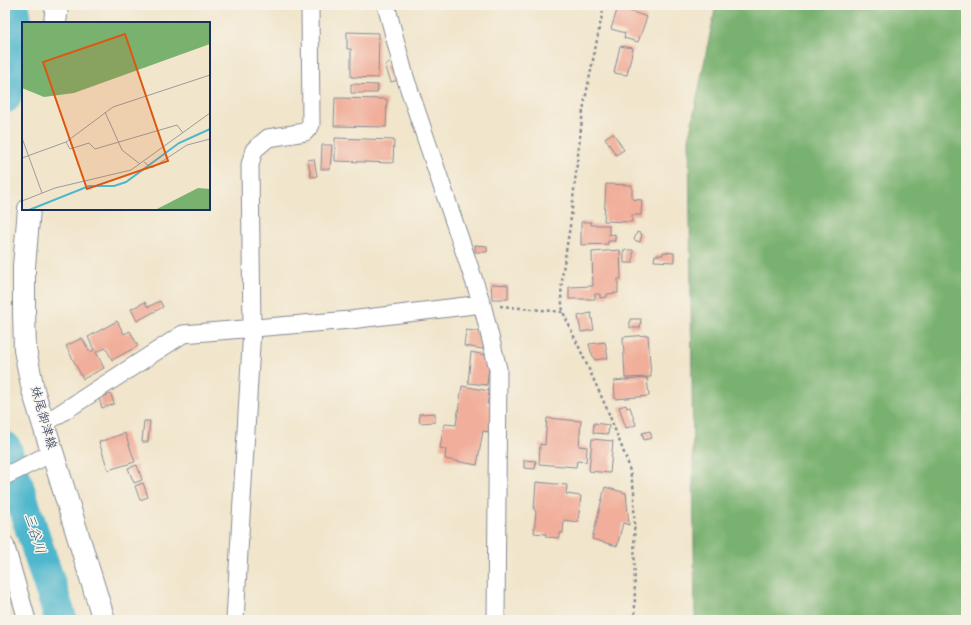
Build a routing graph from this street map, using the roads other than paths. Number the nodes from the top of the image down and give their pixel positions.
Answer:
1 (57, 5) edge
2 (310, 5) edge
3 (386, 5) edge
4 (55, 22) edge
5 (29, 210) edge
6 (482, 304) junction
7 (252, 328) junction
8 (44, 424) junction
9 (52, 453) junction
10 (5, 476) edge
11 (5, 544) edge
12 (27, 620) edge
13 (104, 620) edge
14 (235, 620) edge
15 (496, 620) edge

1 - 4 main road
2 - 7 street
3 - 6 street
5 - 8 main road, 妹尾御津線
6 - 7 street
6 - 15 street
7 - 8 street
7 - 14 street
8 - 9 main road, 妹尾御津線
9 - 10 street
9 - 13 main road, 妹尾御津線
11 - 12 street

